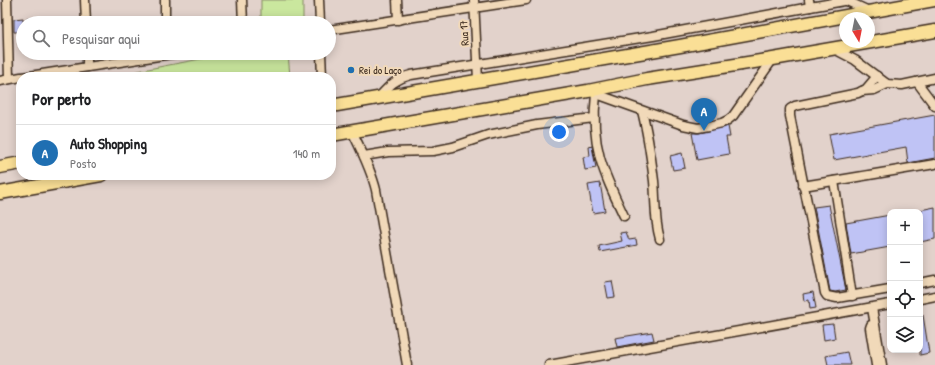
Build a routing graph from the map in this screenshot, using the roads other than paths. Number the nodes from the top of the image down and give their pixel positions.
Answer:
1 (7, 0) edge
2 (85, 0) edge
3 (165, 0) edge
4 (242, 0) edge
5 (319, 0) edge
6 (397, 0) edge
7 (526, 0) edge
8 (848, 0) edge
9 (934, 0) edge
10 (474, 4) edge
11 (809, 4) edge
12 (871, 12) joint
13 (86, 16) edge
14 (166, 16) edge
15 (243, 16) edge
16 (320, 16) edge
17 (839, 18) edge
18 (398, 20) junction
19 (336, 29) edge
20 (935, 31) edge
21 (834, 49) junction
22 (87, 60) edge
23 (130, 60) edge
24 (321, 60) edge
25 (773, 60) junction
26 (477, 65) junction
27 (87, 67) junction
28 (54, 72) edge
29 (322, 72) edge
30 (877, 76) junction
31 (16, 78) edge
32 (935, 78) edge
33 (9, 79) junction
34 (478, 80) junction
35 (0, 81) edge
36 (917, 82) junction
37 (888, 84) junction
38 (592, 92) junction
39 (862, 92) junction
40 (378, 98) junction
41 (336, 103) edge
42 (935, 106) edge
43 (642, 111) junction
44 (594, 118) junction
45 (352, 131) junction
46 (336, 134) edge
47 (364, 156) junction
48 (16, 164) edge
49 (935, 164) edge
50 (0, 167) edge
51 (74, 180) edge
52 (834, 181) junction
53 (803, 186) junction
54 (19, 190) junction
55 (0, 193) edge
56 (0, 197) edge
57 (624, 216) dead end
58 (660, 239) dead end
59 (935, 280) edge
60 (923, 282) edge
61 (887, 290) edge
62 (852, 296) junction
63 (935, 296) edge
64 (923, 298) edge
65 (887, 305) edge
66 (872, 308) junction
67 (874, 321) junction
68 (407, 365) edge
69 (549, 365) edge
70 (876, 365) edge
71 (882, 365) edge

1 - 33 street
2 - 13 street
3 - 14 street
4 - 15 street
5 - 16 street
6 - 18 street
7 - 10 street
8 - 11 street
8 - 12 street
9 - 12 highway
10 - 18 street
10 - 26 street, Rua 17
11 - 26 street
17 - 34 highway
18 - 19 street
20 - 21 highway
21 - 25 highway
21 - 30 street
22 - 27 street
23 - 27 street
24 - 29 street
25 - 38 highway
25 - 43 street
26 - 34 street, Rua 17
26 - 40 street
27 - 28 street
30 - 37 street
30 - 39 street
31 - 33 street
32 - 36 street
33 - 35 street
34 - 40 highway
36 - 37 street
36 - 42 street
37 - 39 street
38 - 43 street
38 - 44 street
38 - 45 highway
39 - 53 street
40 - 41 highway
43 - 58 street
44 - 47 street
44 - 57 street
45 - 46 highway
45 - 47 street
47 - 68 street
48 - 50 highway
49 - 52 street
51 - 54 highway
52 - 53 street
52 - 62 street
53 - 62 street
54 - 55 highway
54 - 56 highway
59 - 60 street
61 - 62 street
63 - 64 street
65 - 66 street
66 - 67 street
66 - 69 street
67 - 70 street
67 - 71 street

